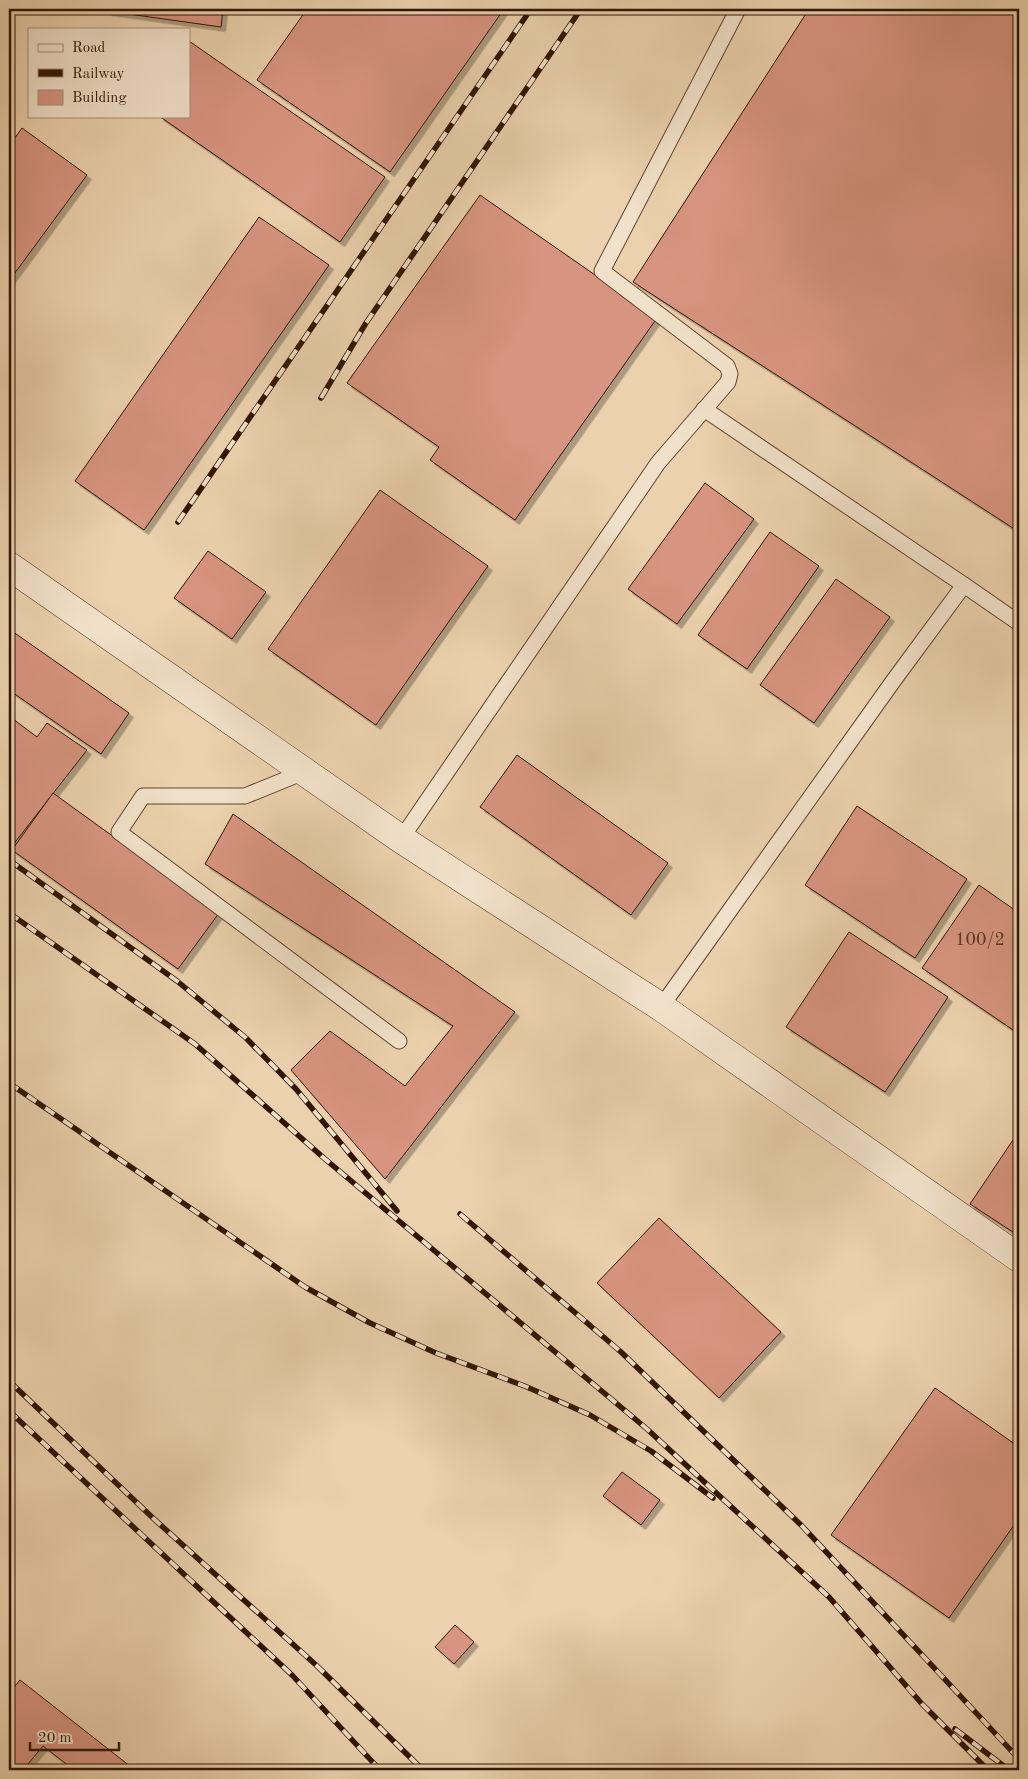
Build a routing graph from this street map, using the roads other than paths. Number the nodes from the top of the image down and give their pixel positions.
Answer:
1 (738, 9) edge
2 (704, 409) junction
3 (9, 566) edge
4 (964, 585) junction
5 (1019, 623) edge
6 (304, 772) junction
7 (401, 839) junction
8 (662, 1007) junction
9 (399, 1041) dead end
10 (1019, 1258) edge

1 - 2 lane
2 - 4 lane
2 - 7 lane
3 - 6 street
4 - 5 lane
4 - 8 lane
6 - 7 street
6 - 9 lane
7 - 8 street
8 - 10 street

